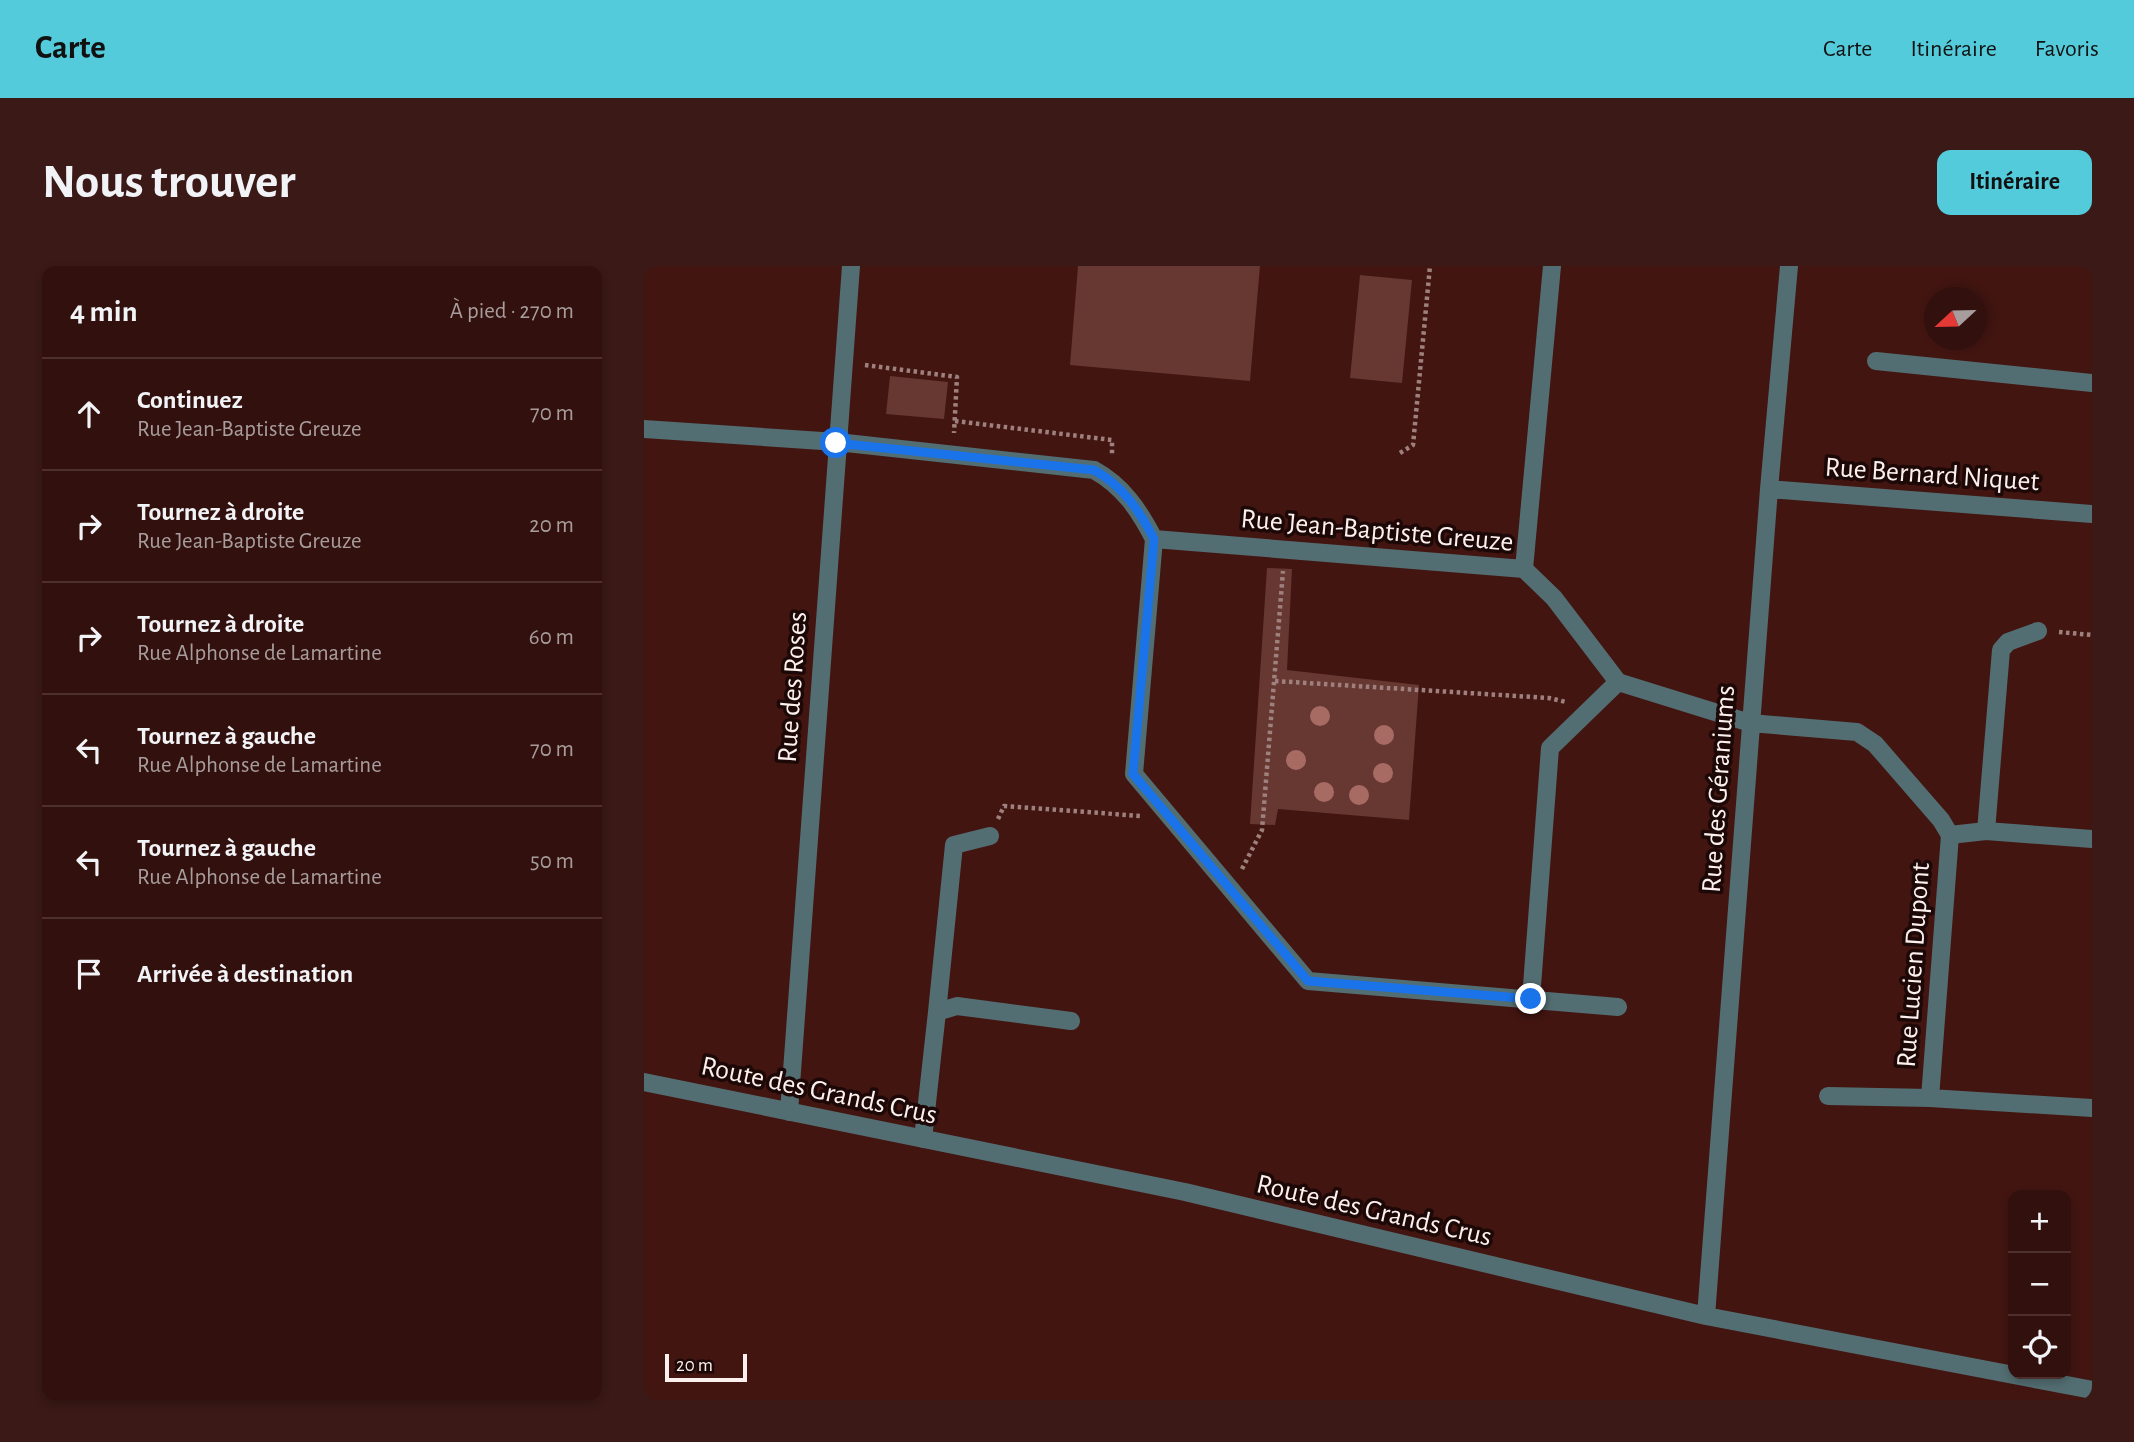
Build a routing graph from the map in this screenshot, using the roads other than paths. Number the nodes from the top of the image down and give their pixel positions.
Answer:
1 (851, 266) edge
2 (1552, 266) edge
3 (1789, 266) edge
4 (1876, 360) dead end
5 (2092, 383) edge
6 (644, 429) edge
7 (836, 443) junction
8 (1769, 489) junction
9 (2092, 514) edge
10 (1154, 539) junction
11 (1524, 569) junction
12 (2038, 631) road end
13 (1618, 682) junction
14 (1751, 723) junction
15 (1986, 831) junction
16 (1950, 835) junction
17 (990, 836) road end
18 (2092, 839) edge
19 (1531, 999) junction
20 (1618, 1007) dead end
21 (937, 1012) junction
22 (1071, 1021) dead end
23 (644, 1082) edge
24 (1828, 1096) dead end
25 (1930, 1098) junction
26 (2092, 1108) edge
27 (789, 1112) junction
28 (923, 1139) junction
29 (1706, 1315) junction
30 (2092, 1390) edge

1 - 7 street, Rue des Roses
2 - 11 street
3 - 8 street, Rue des Géraniums
4 - 5 street
6 - 7 street
7 - 10 street
7 - 27 street, Rue des Roses
8 - 9 street, Rue Bernard Niquet
8 - 14 street, Rue des Géraniums
10 - 11 street, Rue Jean-Baptiste Greuze
10 - 19 street
11 - 13 street, Rue Jean-Baptiste Greuze
12 - 15 street
13 - 14 street
13 - 19 street
14 - 16 street
14 - 29 street, Rue des Géraniums
15 - 16 street
15 - 18 street
16 - 25 street, Rue Lucien Dupont
17 - 21 street
19 - 20 street
21 - 22 street
21 - 28 street
23 - 27 street, Route des Grands Crus
24 - 25 street, Rue Lucien Dupont
25 - 26 street, Rue Lucien Dupont
27 - 28 street, Route des Grands Crus
28 - 29 street, Route des Grands Crus
29 - 30 street, Route des Grands Crus

